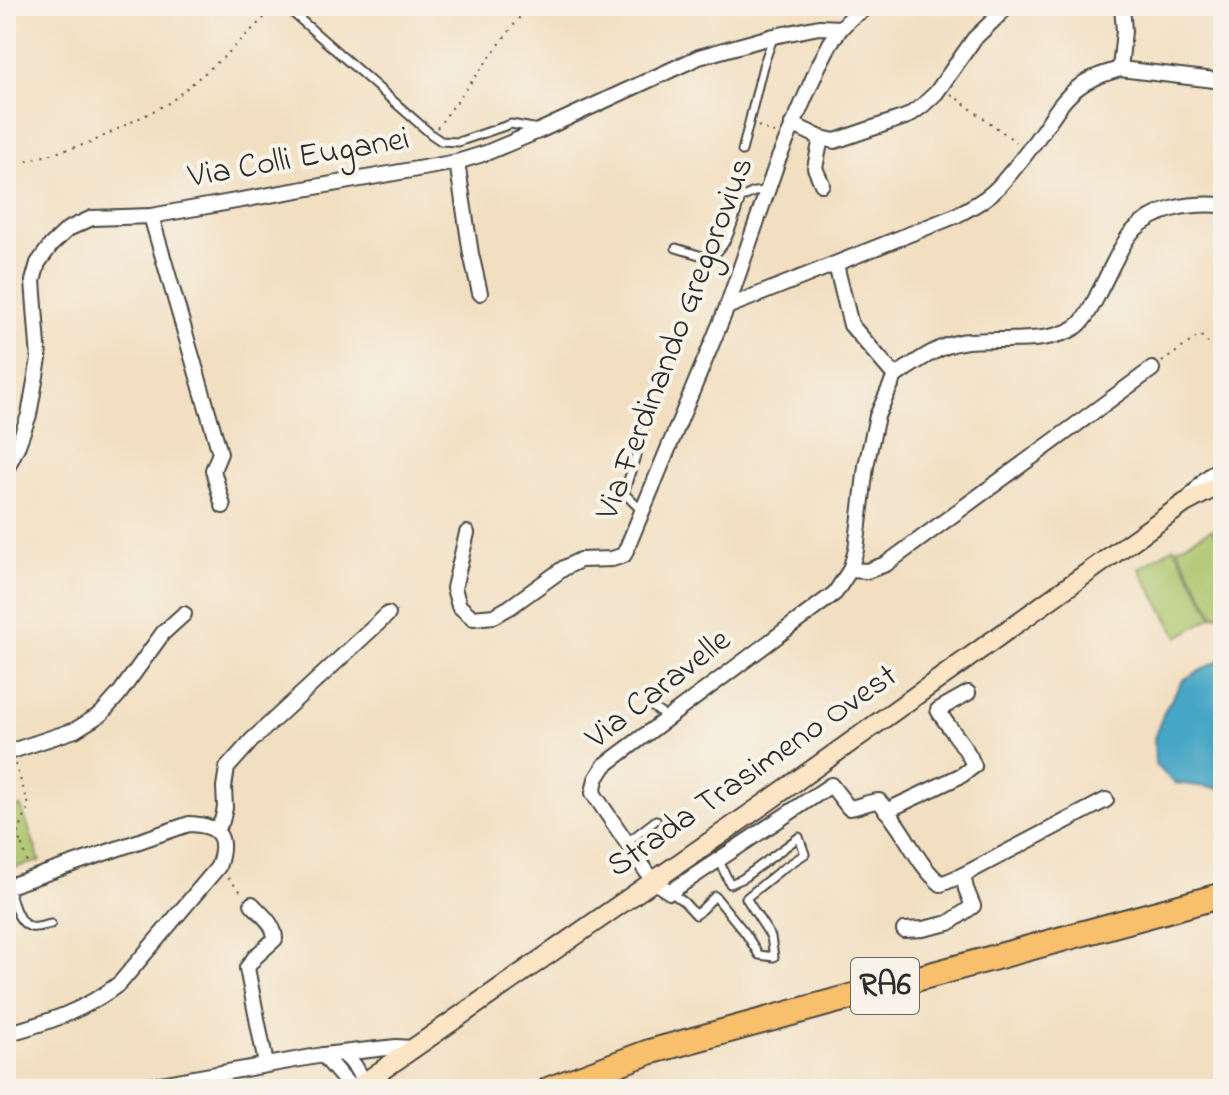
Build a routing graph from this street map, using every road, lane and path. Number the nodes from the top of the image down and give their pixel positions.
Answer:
1 (276, 6) edge
2 (285, 6) edge
3 (528, 6) edge
4 (869, 6) edge
5 (1008, 6) edge
6 (1122, 6) edge
7 (841, 28) junction
8 (774, 36) junction
9 (1120, 69) junction
10 (1223, 81) edge
11 (940, 86) junction
12 (750, 123) junction
13 (792, 124) junction
14 (541, 130) junction
15 (771, 132) dead end
16 (432, 135) junction
17 (821, 138) junction
18 (1020, 145) dead end
19 (742, 151) dead end
20 (27, 161) dead end
21 (457, 162) junction
22 (822, 184) dead end
23 (768, 191) junction
24 (1223, 205) edge
25 (151, 216) junction
26 (676, 248) dead end
27 (836, 265) junction
28 (480, 293) dead end
29 (727, 307) junction
30 (1223, 358) edge
31 (1152, 369) joint
32 (895, 376) junction
33 (644, 431) dead end
34 (1223, 465) edge
35 (6, 470) edge
36 (1223, 483) edge
37 (1185, 503) junction
38 (223, 506) dead end
39 (641, 510) junction
40 (467, 533) dead end
41 (850, 570) junction
42 (184, 614) dead end
43 (388, 614) dead end
44 (968, 693) dead end
45 (650, 705) dead end
46 (667, 718) junction
47 (10, 758) edge
48 (1106, 800) dead end
49 (886, 811) junction
50 (656, 820) dead end
51 (215, 830) junction
52 (626, 843) junction
53 (22, 846) junction
54 (6, 851) edge
55 (719, 860) junction
56 (218, 867) junction
57 (963, 875) junction
58 (33, 877) junction
59 (653, 881) junction
60 (7, 886) edge
61 (670, 892) junction
62 (1223, 895) edge
63 (252, 904) joint
64 (1223, 909) edge
65 (51, 924) dead end
66 (904, 930) dead end
67 (6, 1034) edge
68 (413, 1048) junction
69 (342, 1053) junction
70 (323, 1055) junction
71 (266, 1064) junction
72 (357, 1087) edge
73 (132, 1089) edge
74 (550, 1089) edge
75 (587, 1089) edge

1 - 20 path
2 - 16 lane
3 - 16 path
4 - 7 street, Via Ferdinando Gregorovius
5 - 11 street
6 - 9 street
7 - 8 street, Via Colli Euganei
7 - 13 street, Via Ferdinando Gregorovius
8 - 12 lane
8 - 14 street, Via Colli Euganei
9 - 10 street
9 - 27 street
11 - 17 street
11 - 18 path
12 - 15 path
12 - 19 lane
13 - 17 street
13 - 23 street, Via Ferdinando Gregorovius
14 - 16 lane
14 - 21 street, Via Colli Euganei
17 - 22 street
21 - 25 street, Via Colli Euganei
21 - 28 street, Via Colli Euganei
23 - 26 lane
23 - 29 street, Via Ferdinando Gregorovius
24 - 32 street
25 - 35 street, Via Colli Euganei
25 - 38 street, Via Colli Euganei
27 - 29 street
27 - 32 street
29 - 39 street, Via Ferdinando Gregorovius
30 - 31 path
31 - 41 street
32 - 41 street, Via Caravelle
33 - 39 lane
34 - 37 street
36 - 37 main road, Strada Trasimeno Ovest
37 - 59 main road, Strada Trasimeno Ovest
39 - 40 street, Via Ferdinando Gregorovius
41 - 46 street, Via Caravelle
42 - 47 street
43 - 51 street
44 - 49 street
45 - 46 lane
46 - 52 street, Via Caravelle
47 - 53 path
48 - 57 street
49 - 55 street
49 - 57 street
50 - 52 lane
51 - 56 street
51 - 58 street
52 - 59 street, Via Caravelle
53 - 54 path
53 - 58 path
55 - 61 street
55 - 61 lane
56 - 63 path
56 - 67 street
57 - 66 street
58 - 60 street
59 - 61 street
59 - 68 main road, Strada Trasimeno Ovest
60 - 65 lane
62 - 74 highway, RA6
63 - 71 street
64 - 75 highway, RA6
68 - 69 street
68 - 72 main road, Strada Trasimeno Ovest
69 - 70 street
69 - 72 street
70 - 71 street
70 - 72 street
71 - 73 street

